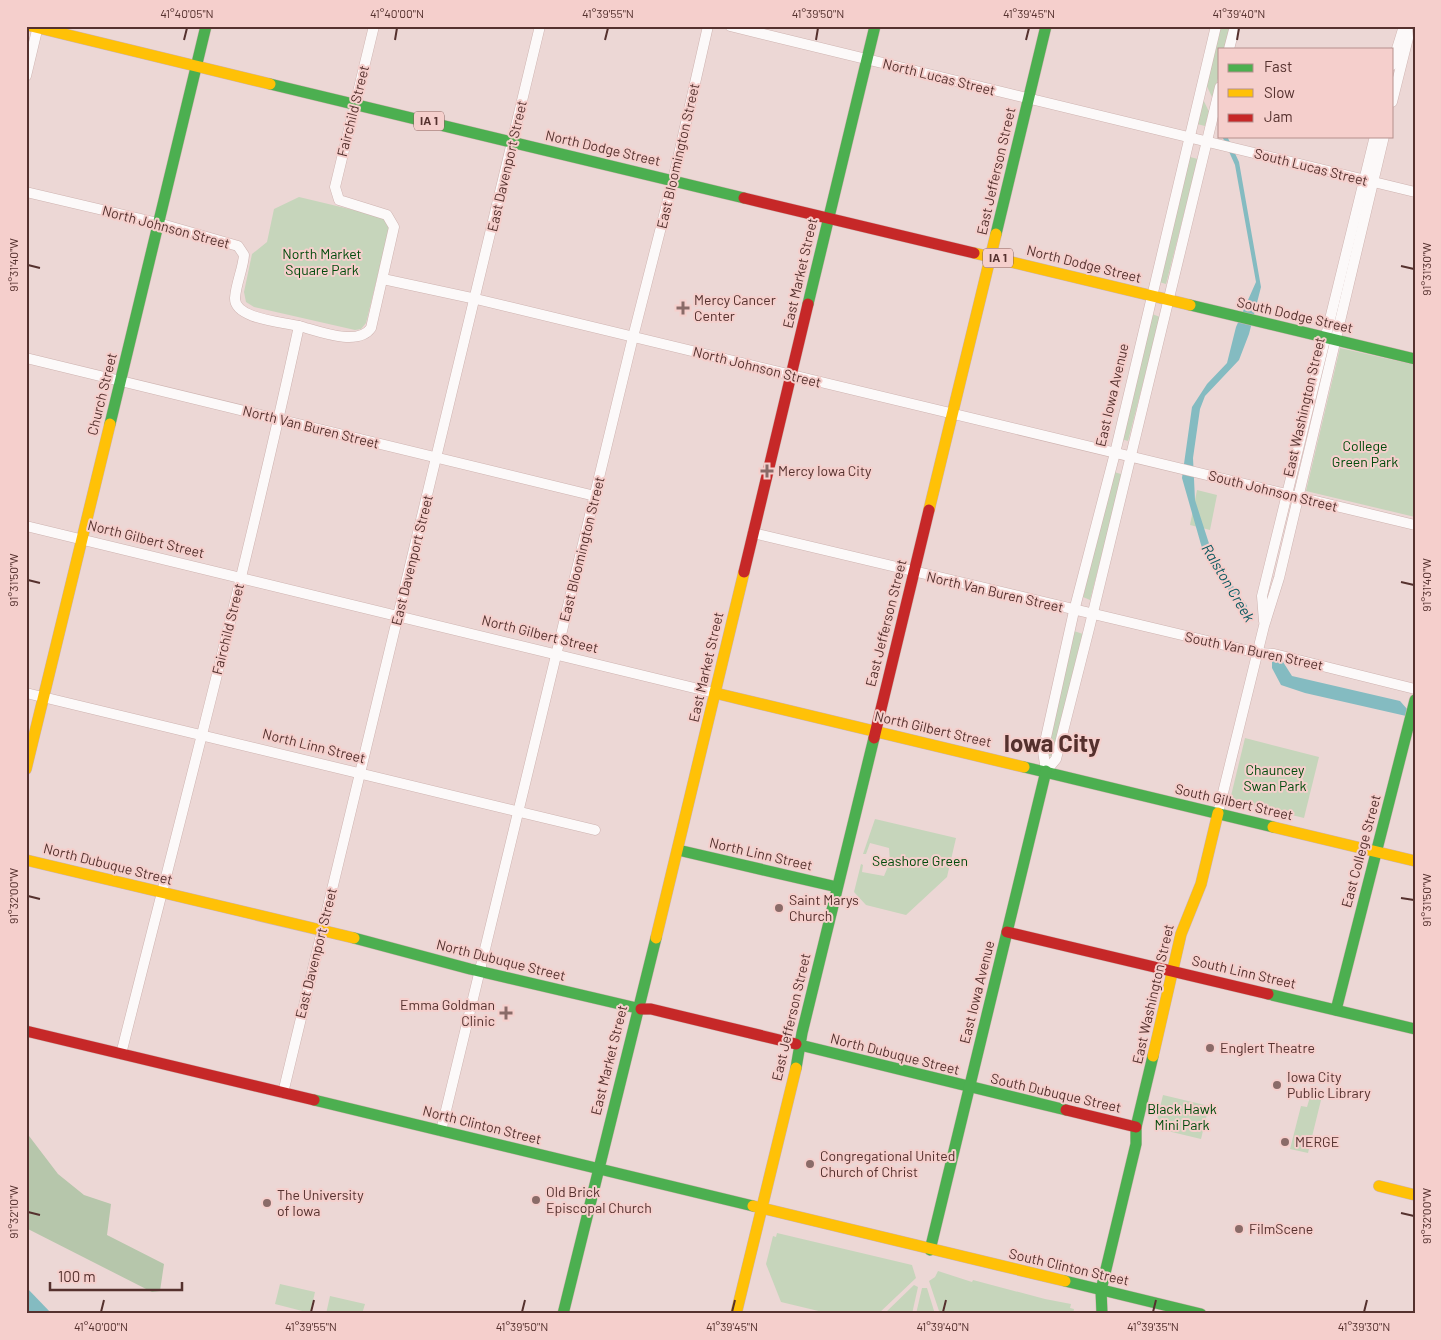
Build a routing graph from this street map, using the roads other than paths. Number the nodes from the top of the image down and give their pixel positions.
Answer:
1 (206, 26) edge
2 (374, 26) edge
3 (540, 26) edge
4 (708, 26) edge
5 (730, 26) edge
6 (875, 26) edge
7 (1046, 26) edge
8 (1216, 26) edge
9 (1235, 26) edge
10 (1406, 26) edge
11 (36, 27) edge
12 (1229, 48) edge
13 (867, 59) junction
14 (1394, 59) edge
15 (196, 66) junction
16 (26, 76) edge
17 (1394, 94) edge
18 (1218, 96) edge
19 (1028, 99) junction
20 (354, 103) junction
21 (1189, 138) junction
22 (1375, 138) edge
23 (1383, 138) edge
24 (512, 142) junction
25 (1206, 142) junction
26 (673, 180) junction
27 (1368, 181) junction
28 (26, 192) edge
29 (1415, 192) edge
30 (828, 217) junction
31 (158, 223) junction
32 (991, 256) junction
33 (382, 279) junction
34 (1151, 296) junction
35 (476, 299) junction
36 (1168, 300) junction
37 (299, 326) junction
38 (633, 337) junction
39 (1331, 339) junction
40 (26, 358) edge
41 (1415, 359) edge
42 (791, 375) junction
43 (121, 381) junction
44 (952, 414) junction
45 (279, 419) junction
46 (1115, 453) junction
47 (1131, 456) junction
48 (436, 457) junction
49 (1287, 494) junction
50 (595, 496) junction
51 (1298, 497) junction
52 (1415, 525) edge
53 (26, 526) edge
54 (753, 533) junction
55 (82, 539) junction
56 (914, 573) junction
57 (240, 577) junction
58 (1074, 611) junction
59 (398, 615) junction
60 (1092, 615) junction
61 (1264, 626) junction
62 (556, 653) junction
63 (1262, 654) junction
64 (1415, 689) edge
65 (26, 693) edge
66 (715, 693) junction
67 (44, 697) junction
68 (1415, 699) edge
69 (875, 730) junction
70 (202, 735) junction
71 (26, 769) edge
72 (1046, 771) junction
73 (360, 773) junction
74 (519, 812) junction
75 (1218, 814) junction
76 (595, 830) dead end
77 (678, 850) junction
78 (1375, 852) junction
79 (26, 860) edge
80 (1415, 861) edge
81 (836, 887) junction
82 (164, 893) junction
83 (322, 931) junction
84 (1007, 932) junction
85 (480, 971) junction
86 (1173, 971) junction
87 (638, 1009) junction
88 (1336, 1010) junction
89 (1415, 1029) edge
90 (26, 1031) edge
91 (801, 1047) junction
92 (121, 1054) junction
93 (969, 1088) junction
94 (282, 1093) junction
95 (1136, 1127) junction
96 (441, 1131) junction
97 (599, 1169) junction
98 (1379, 1186) dead end
99 (1415, 1194) edge
100 (761, 1208) junction
101 (930, 1250) junction
102 (1101, 1290) junction
103 (562, 1314) edge
104 (736, 1314) edge
105 (1102, 1314) edge
106 (1200, 1314) edge

1 - 15 main road, Church Street
2 - 20 street, Fairchild Street
3 - 24 street, East Davenport Street
4 - 26 street, East Bloomington Street
5 - 13 street, North Lucas Street
6 - 13 main road, East Market Street
7 - 19 main road, East Jefferson Street
8 - 21 street, East Iowa Avenue
9 - 12 street
10 - 14 street
10 - 17 street
11 - 15 main road, North Dodge Street / IA 1
11 - 16 street
13 - 19 street, North Lucas Street
13 - 30 main road, East Market Street
15 - 20 main road, North Dodge Street / IA 1
15 - 31 main road, Church Street
18 - 25 street, East Iowa Avenue
19 - 21 street, North Lucas Street
19 - 32 main road, East Jefferson Street
20 - 24 main road, North Dodge Street / IA 1
20 - 33 street, Fairchild Street
21 - 25 street, North Lucas Street
21 - 34 street, East Iowa Avenue
22 - 27 street, East Washington Street
23 - 27 street, East Washington Street
24 - 26 main road, North Dodge Street / IA 1
24 - 35 street, East Davenport Street
25 - 27 street, South Lucas Street
25 - 36 street, East Iowa Avenue
26 - 30 main road, North Dodge Street / IA 1
26 - 38 street, East Bloomington Street
27 - 29 street, South Lucas Street
27 - 39 street, East Washington Street
28 - 31 street, North Johnson Street
30 - 32 main road, North Dodge Street / IA 1
30 - 42 main road, East Market Street
31 - 37 street, North Johnson Street
31 - 43 main road, Church Street
32 - 34 main road, North Dodge Street / IA 1
32 - 44 main road, East Jefferson Street
33 - 35 street, North Johnson Street
33 - 37 street
34 - 36 main road, North Dodge Street / IA 1
34 - 46 street, East Iowa Avenue
35 - 38 street, North Johnson Street
35 - 48 street, East Davenport Street
36 - 39 main road, South Dodge Street / IA 1
36 - 47 street, East Iowa Avenue
37 - 45 street, Fairchild Street
38 - 42 street, North Johnson Street
38 - 50 street, East Bloomington Street
39 - 41 main road, South Dodge Street / IA 1
39 - 49 street, East Washington Street
39 - 51 street, East Washington Street
40 - 43 street, North Van Buren Street
42 - 44 street, North Johnson Street
42 - 54 main road, East Market Street
43 - 45 street, North Van Buren Street
43 - 55 main road, Church Street
44 - 46 street, North Johnson Street
44 - 56 main road, East Jefferson Street
45 - 48 street, North Van Buren Street
45 - 57 street, Fairchild Street
46 - 47 street, North Johnson Street
46 - 58 street, East Iowa Avenue
47 - 49 street, South Johnson Street
47 - 60 street, East Iowa Avenue
48 - 50 street, North Van Buren Street
48 - 59 street, East Davenport Street
49 - 51 street, South Johnson Street
49 - 61 street, East Washington Street
50 - 62 street, East Bloomington Street
51 - 52 street, South Johnson Street
51 - 61 street, East Washington Street
53 - 55 street, North Gilbert Street
54 - 56 street, North Van Buren Street
54 - 66 main road, East Market Street
55 - 57 street, North Gilbert Street
55 - 67 main road, Church Street
56 - 58 street, North Van Buren Street
56 - 69 main road, East Jefferson Street
57 - 59 street, North Gilbert Street
57 - 70 street, Fairchild Street
58 - 60 street, North Van Buren Street
58 - 72 street, East Iowa Avenue
59 - 62 street, North Gilbert Street
59 - 73 street, East Davenport Street
60 - 63 street, South Van Buren Street
60 - 72 street, East Iowa Avenue
61 - 63 street, East Washington Street
62 - 66 street, North Gilbert Street
62 - 74 street, East Bloomington Street
63 - 64 street, South Van Buren Street
63 - 75 street, East Washington Street
65 - 67 street, North Linn Street
66 - 69 main road, North Gilbert Street
66 - 77 main road, East Market Street
67 - 70 street, North Linn Street
67 - 71 main road, Church Street
68 - 78 main road, East College Street
69 - 72 main road, North Gilbert Street
69 - 81 main road, East Jefferson Street
70 - 73 street, North Linn Street
70 - 82 street, Fairchild Street
72 - 75 main road, South Gilbert Street
72 - 84 main road, East Iowa Avenue
73 - 74 street, North Linn Street
73 - 83 street, East Davenport Street
74 - 76 street, North Linn Street
74 - 85 street, East Bloomington Street
75 - 78 main road, South Gilbert Street
75 - 86 main road, East Washington Street
77 - 81 main road, North Linn Street
77 - 87 main road, East Market Street
78 - 80 main road, South Gilbert Street
78 - 88 main road, East College Street
79 - 82 main road, North Dubuque Street
81 - 91 main road, East Jefferson Street
82 - 83 main road, North Dubuque Street
82 - 92 street, Fairchild Street
83 - 85 main road, North Dubuque Street
83 - 94 street, East Davenport Street
84 - 86 main road, South Linn Street
84 - 93 main road, East Iowa Avenue
85 - 87 main road, North Dubuque Street
85 - 96 street, East Bloomington Street
86 - 88 main road, South Linn Street
86 - 95 main road, East Washington Street
87 - 91 main road, North Dubuque Street
87 - 97 main road, East Market Street
88 - 89 main road, South Linn Street
90 - 92 main road, North Clinton Street
91 - 93 main road, North Dubuque Street
91 - 100 main road, East Jefferson Street
92 - 94 main road, North Clinton Street
93 - 95 main road, South Dubuque Street
93 - 101 main road, East Iowa Avenue
94 - 96 main road, North Clinton Street
95 - 102 main road, East Washington Street
96 - 97 main road, North Clinton Street
97 - 100 main road, North Clinton Street
97 - 103 main road, East Market Street
98 - 99 main road
100 - 101 main road, North Clinton Street
100 - 104 main road, East Jefferson Street
101 - 102 main road, South Clinton Street
102 - 105 main road, East Washington Street
102 - 106 main road, South Clinton Street

